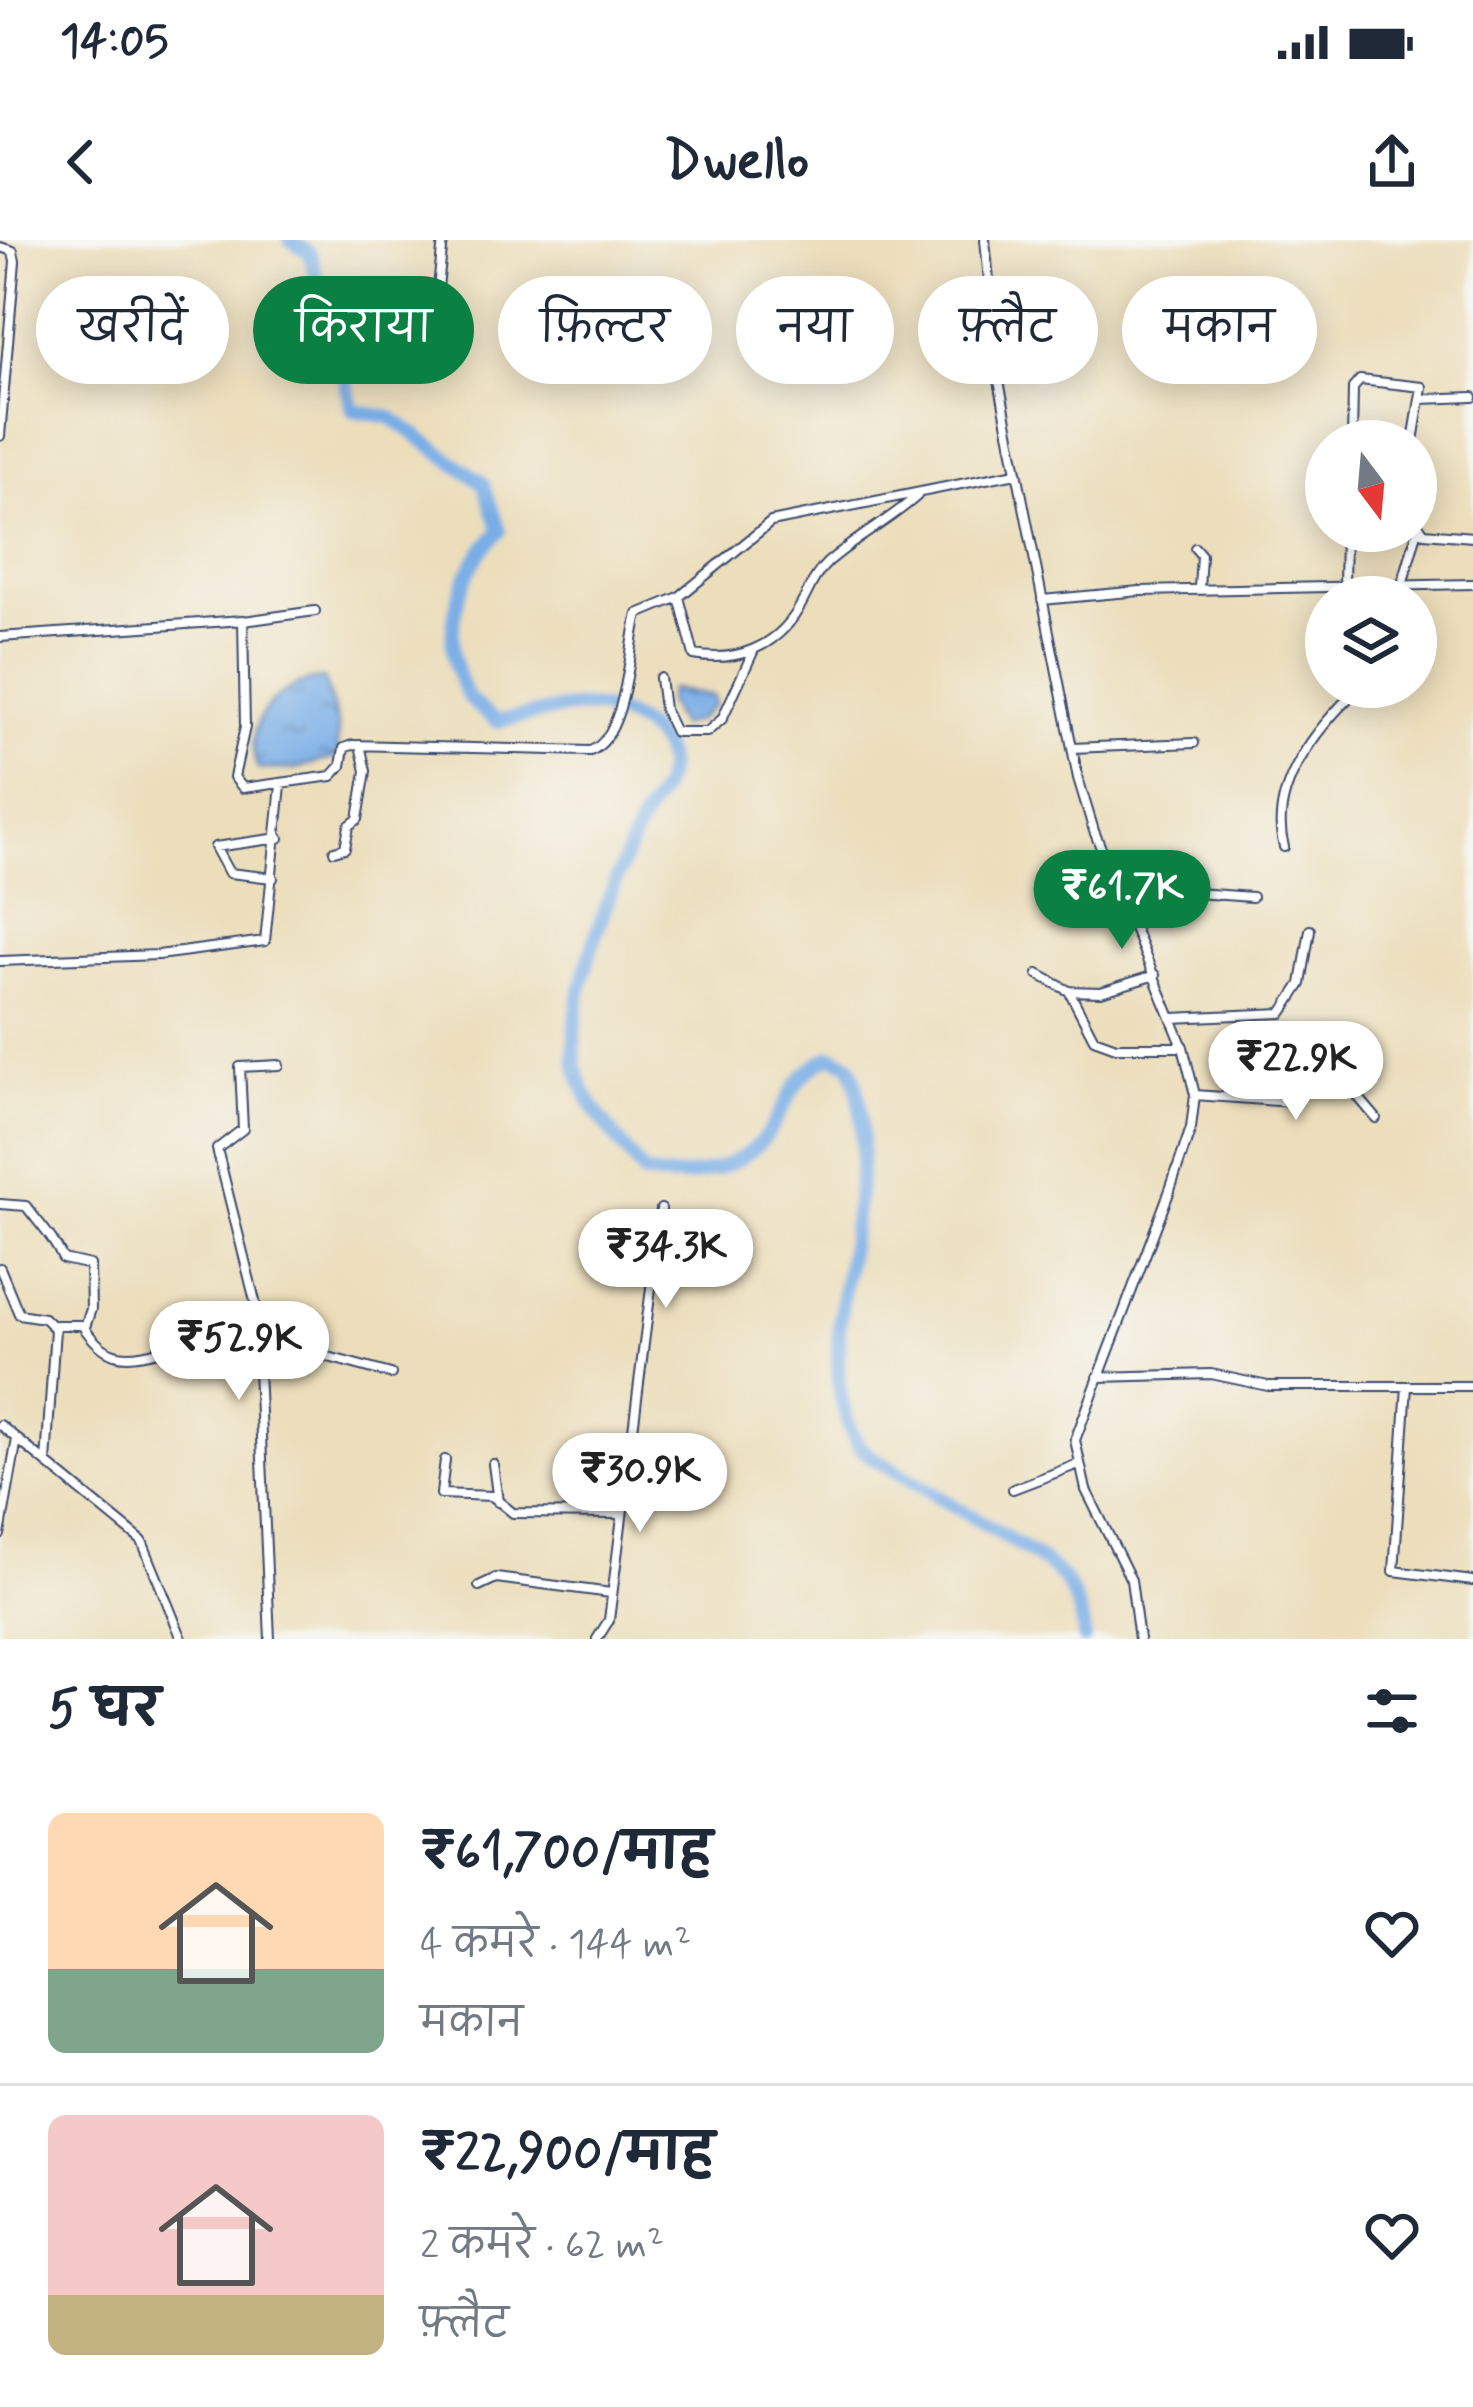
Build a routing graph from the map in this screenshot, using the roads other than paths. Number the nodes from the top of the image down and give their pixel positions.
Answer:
1 (443, 240) edge
2 (985, 240) edge
3 (0, 247) edge
4 (439, 276) edge
5 (1473, 397) edge
6 (1421, 399) junction
7 (1353, 420) edge
8 (1417, 420) edge
9 (0, 436) edge
10 (1016, 473) junction
11 (918, 495) junction
12 (1437, 529) edge
13 (1473, 537) edge
14 (1195, 548) dead end
15 (1473, 584) edge
16 (1437, 585) edge
17 (1305, 587) edge
18 (1199, 589) junction
19 (679, 597) junction
20 (1042, 600) junction
21 (316, 611) dead end
22 (244, 621) junction
23 (0, 637) edge
24 (753, 650) junction
25 (660, 678) dead end
26 (1339, 708) edge
27 (1194, 743) dead end
28 (360, 745) junction
29 (1072, 748) junction
30 (281, 785) junction
31 (279, 838) junction
32 (1283, 847) dead end
33 (334, 851) dead end
34 (274, 878) junction
35 (1121, 896) junction
36 (1252, 897) dead end
37 (1310, 930) dead end
38 (0, 961) edge
39 (1038, 974) dead end
40 (1155, 975) junction
41 (1070, 991) junction
42 (1172, 1018) junction
43 (1183, 1046) junction
44 (279, 1065) dead end
45 (1195, 1095) junction
46 (1376, 1118) dead end
47 (0, 1204) edge
48 (661, 1209) dead end
49 (0, 1268) edge
50 (54, 1325) junction
51 (85, 1328) junction
52 (257, 1328) junction
53 (259, 1355) junction
54 (391, 1374) dead end
55 (1098, 1377) junction
56 (1407, 1386) junction
57 (1473, 1386) edge
58 (0, 1425) edge
59 (15, 1443) junction
60 (445, 1460) dead end
61 (46, 1462) junction
62 (493, 1465) dead end
63 (1076, 1465) junction
64 (1013, 1489) dead end
65 (498, 1503) junction
66 (621, 1514) junction
67 (0, 1535) edge
68 (1473, 1581) edge
69 (479, 1586) dead end
70 (611, 1593) junction
71 (182, 1639) edge
72 (270, 1639) edge
73 (597, 1639) edge
74 (1139, 1639) edge

1 - 4 street
2 - 10 street
3 - 9 street
5 - 6 street
6 - 7 street
6 - 8 street
10 - 11 street
10 - 20 street
11 - 19 street
11 - 24 street
12 - 13 street
14 - 18 street
15 - 16 street
17 - 18 street
18 - 20 street
19 - 24 street
19 - 28 street
20 - 29 street
21 - 22 street
22 - 23 street
22 - 30 street
24 - 25 street
26 - 32 street
27 - 29 street
28 - 30 street
28 - 33 street
29 - 35 street
30 - 31 street
31 - 34 street
31 - 34 street
34 - 38 street
35 - 36 street
35 - 40 street
37 - 42 street
39 - 41 street
40 - 41 street
40 - 42 street
41 - 43 street
42 - 43 street
43 - 45 street
44 - 52 street
45 - 46 street
45 - 55 street
47 - 51 street
48 - 66 street
49 - 50 street
50 - 51 street
50 - 61 street
51 - 52 street
52 - 53 street
53 - 54 street
53 - 72 street
55 - 56 street
55 - 63 street
56 - 57 street
56 - 68 street
58 - 59 street
59 - 61 street
59 - 67 street
60 - 65 street
61 - 71 street
62 - 65 street
63 - 64 street
63 - 74 street
65 - 66 street
66 - 70 street
69 - 70 street
70 - 73 street

